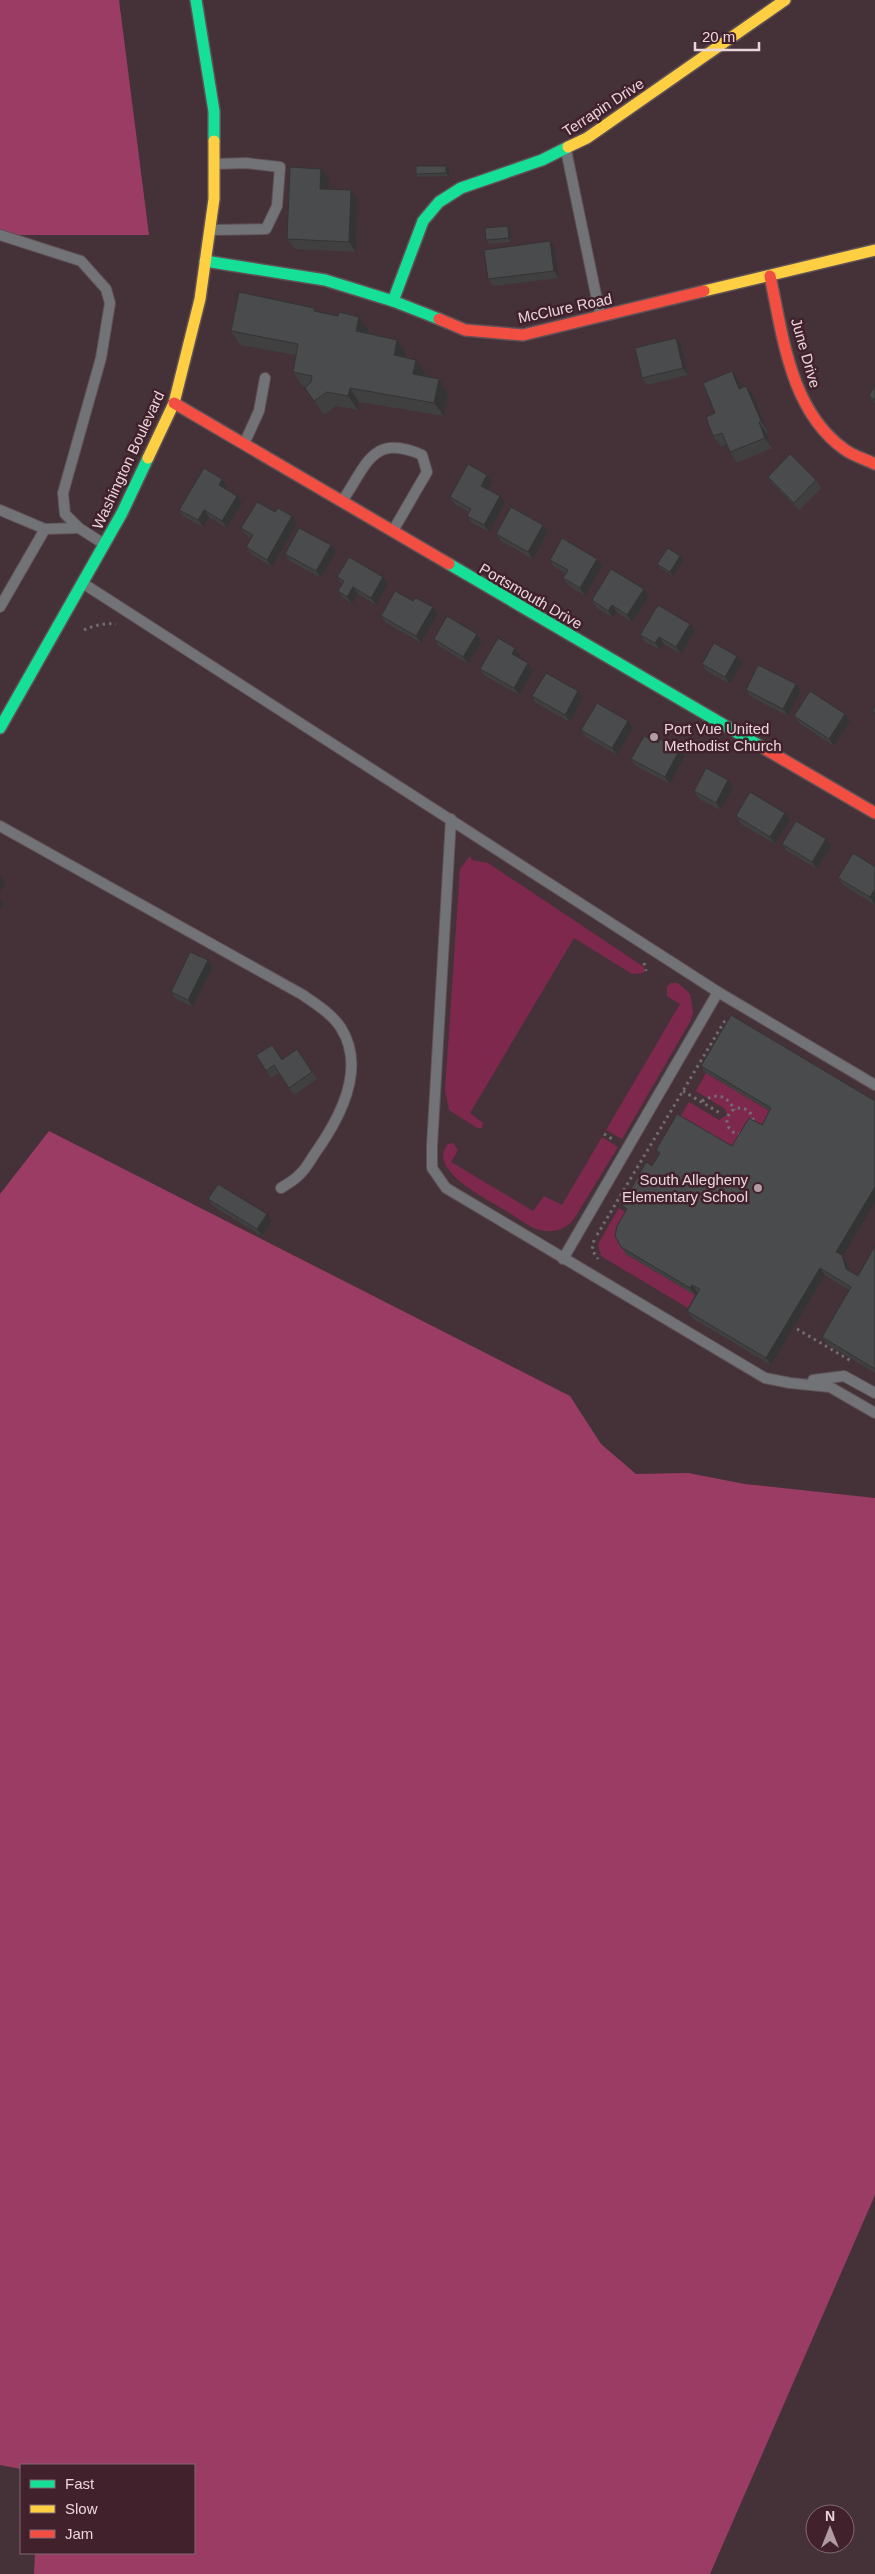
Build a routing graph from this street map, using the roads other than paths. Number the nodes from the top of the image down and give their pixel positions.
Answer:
1 (196, 0) edge
2 (785, 0) edge
3 (566, 149) junction
4 (214, 164) junction
5 (209, 230) junction
6 (0, 235) edge
7 (875, 250) edge
8 (205, 260) junction
9 (770, 276) junction
10 (394, 301) junction
11 (601, 316) junction
12 (265, 378) dead end
13 (174, 403) junction
14 (243, 445) junction
15 (875, 464) edge
16 (342, 503) junction
17 (0, 510) edge
18 (79, 528) junction
19 (45, 529) junction
20 (392, 533) junction
21 (105, 545) junction
22 (83, 584) junction
23 (0, 607) edge
24 (0, 728) edge
25 (875, 813) edge
26 (451, 819) junction
27 (0, 826) edge
28 (718, 992) junction
29 (875, 1085) edge
30 (281, 1188) dead end
31 (563, 1259) junction
32 (790, 1383) junction
33 (875, 1393) edge
34 (875, 1413) edge

1 - 4 street, Washington Boulevard
2 - 3 street, Terrapin Drive
3 - 10 street, Terrapin Drive
3 - 11 lane
4 - 5 street, Washington Boulevard
4 - 5 lane
5 - 8 street, Washington Boulevard
6 - 18 lane
7 - 9 street, McClure Road
8 - 10 street, McClure Road
8 - 13 street, Washington Boulevard
9 - 11 street, McClure Road
9 - 15 street, June Drive
10 - 11 street, McClure Road
12 - 14 lane
13 - 14 street, Portsmouth Drive
13 - 21 street, Washington Boulevard
14 - 16 street, Portsmouth Drive
16 - 20 street, Portsmouth Drive
16 - 20 lane
17 - 19 lane
18 - 19 lane
18 - 21 lane
19 - 23 lane
20 - 25 street, Portsmouth Drive
21 - 22 street, Washington Boulevard
22 - 24 street, Washington Boulevard
22 - 26 lane
26 - 28 lane
26 - 31 lane
27 - 30 lane
28 - 29 lane
28 - 31 lane
31 - 32 lane
32 - 33 lane
32 - 34 lane

